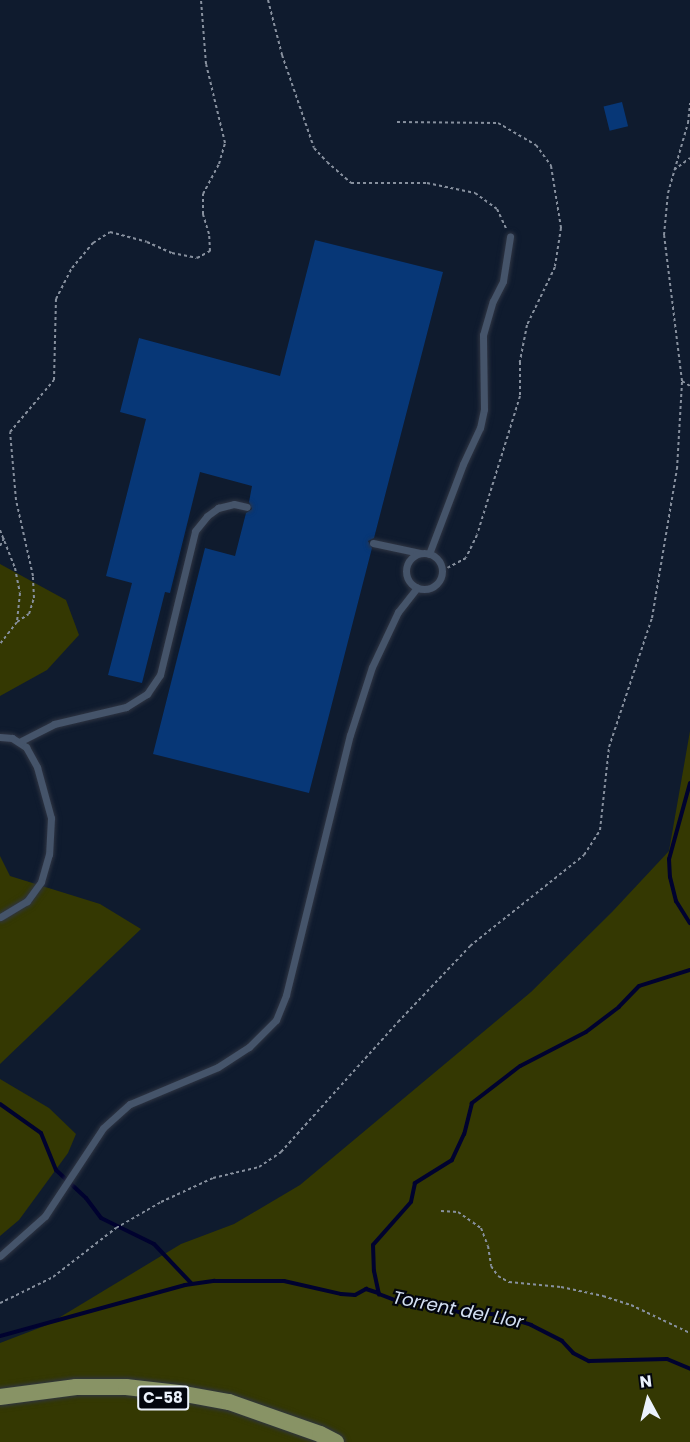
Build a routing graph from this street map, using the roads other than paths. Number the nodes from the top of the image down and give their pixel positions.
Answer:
1 (510, 237) road end
2 (248, 507) dead end
3 (373, 543) dead end
4 (420, 553) junction
5 (429, 554) junction
6 (417, 588) junction
7 (0, 737) edge
8 (20, 742) junction
9 (0, 917) edge
10 (0, 1256) edge
11 (0, 1397) edge
12 (0, 1405) edge
13 (320, 1442) edge
14 (336, 1442) edge

1 - 5 lane
2 - 8 lane
3 - 4 lane
4 - 5 lane
4 - 6 lane
5 - 6 lane
6 - 10 lane
7 - 8 lane
8 - 9 lane
11 - 14 main road, C-58
12 - 13 main road, C-58

